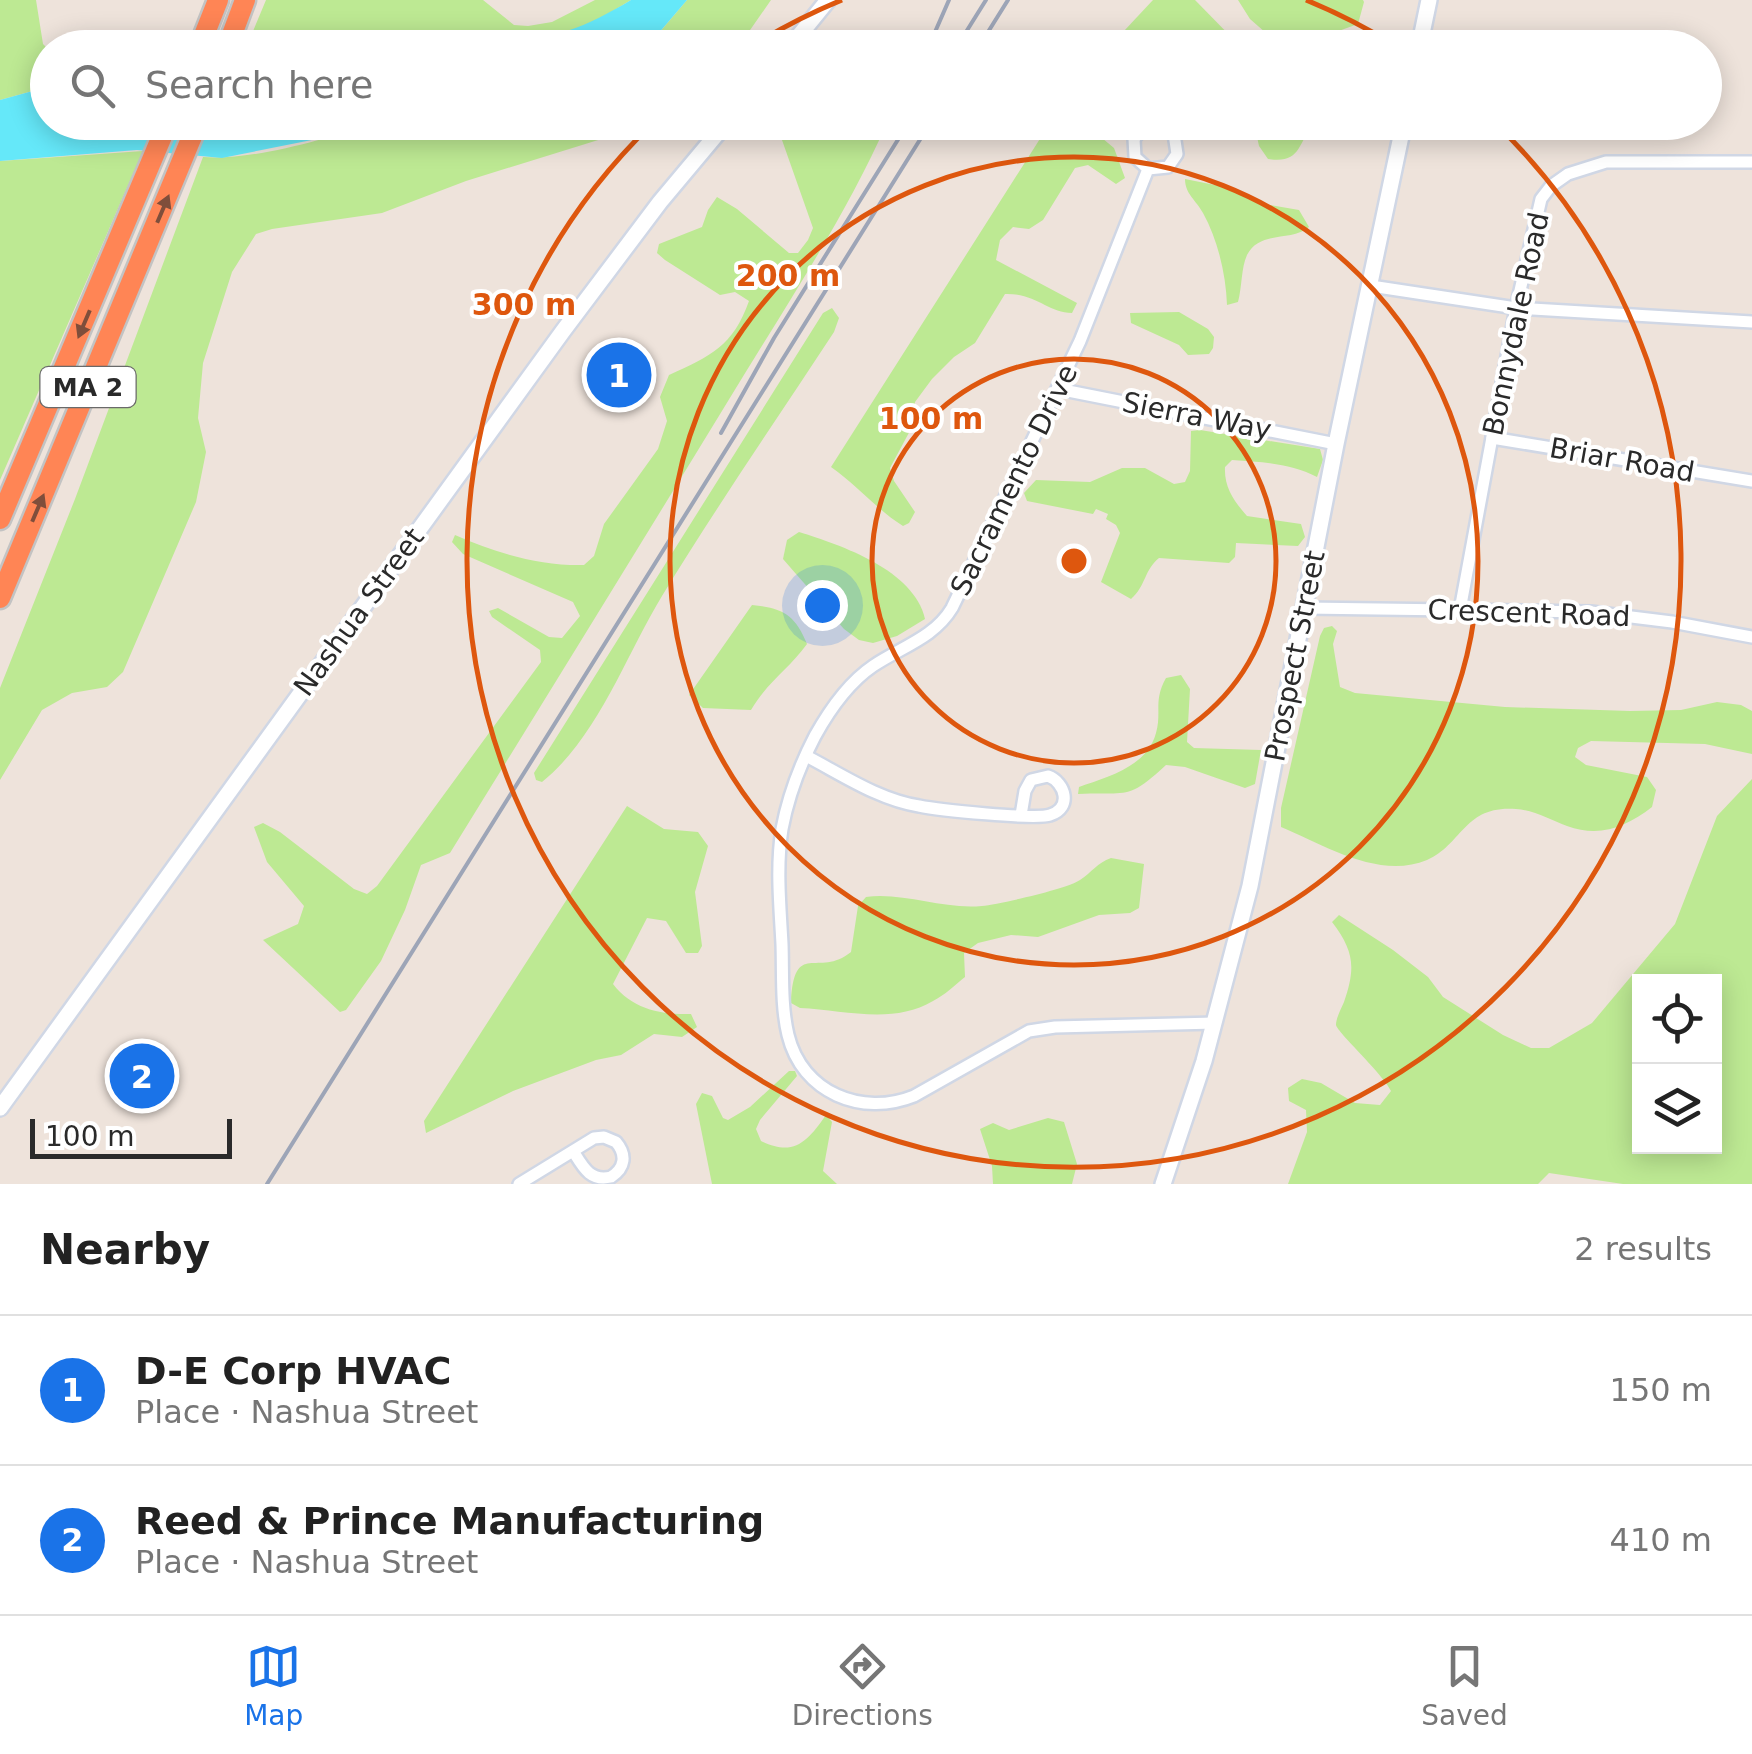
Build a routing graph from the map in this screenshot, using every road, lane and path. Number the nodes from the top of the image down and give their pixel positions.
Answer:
1 (218, 0) edge
2 (245, 0) edge
3 (828, 0) edge
4 (1429, 0) edge
5 (206, 30) edge
6 (234, 30) edge
7 (804, 30) edge
8 (1423, 30) edge
9 (161, 140) edge
10 (191, 140) edge
11 (712, 140) edge
12 (1134, 140) edge
13 (1175, 140) edge
14 (1400, 140) edge
15 (1752, 162) edge
16 (1148, 169) junction
17 (1371, 286) junction
18 (1516, 308) junction
19 (1752, 322) edge
20 (1058, 389) junction
21 (1492, 438) junction
22 (1336, 444) junction
23 (1752, 482) edge
24 (0, 519) edge
25 (0, 598) edge
26 (1305, 608) junction
27 (1460, 610) junction
28 (1752, 637) edge
29 (806, 756) junction
30 (1021, 814) dead end
31 (1215, 1023) junction
32 (0, 1108) edge
33 (573, 1151) junction
34 (518, 1184) edge
35 (1163, 1184) edge

1 - 5 highway
2 - 6 highway
3 - 7 main road
4 - 8 main road
9 -> 24 highway, MA 2
25 -> 10 highway, MA 2
11 - 32 main road, Nashua Street
12 - 16 street, Sacramento Drive
13 - 16 street, Sacramento Drive
14 - 17 main road, Prospect Street
15 - 18 street, Bonnydale Road
16 - 20 street, Sacramento Drive
17 - 18 street
17 - 22 main road, Prospect Street
18 - 19 street
18 - 21 street, Bonnydale Road
20 - 22 street, Sierra Way
20 - 29 street, Sacramento Drive
21 - 23 street, Briar Road
21 - 27 street, Bonnydale Road
22 - 26 main road, Prospect Street
26 - 27 street, Crescent Road
26 - 31 main road, Prospect Street
27 - 28 street, Crescent Road
29 - 30 street
29 - 31 street, Sacramento Drive
31 - 35 main road, Prospect Street
33 - 33 street
33 - 34 street

